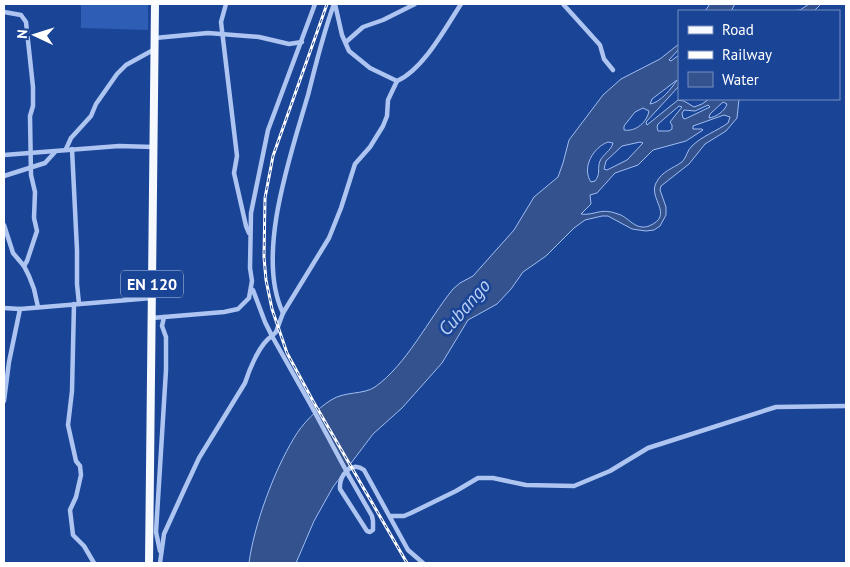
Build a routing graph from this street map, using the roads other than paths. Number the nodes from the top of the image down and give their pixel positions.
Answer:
1 (155, 4) edge
2 (226, 4) edge
3 (315, 4) edge
4 (334, 4) edge
5 (415, 4) edge
6 (461, 4) edge
7 (563, 4) edge
8 (4, 12) edge
9 (222, 35) junction
10 (155, 38) junction
11 (302, 42) junction
12 (346, 42) junction
13 (155, 49) junction
14 (613, 70) dead end
15 (397, 81) junction
16 (154, 147) junction
17 (69, 149) junction
18 (31, 152) junction
19 (56, 152) junction
20 (4, 155) edge
21 (31, 167) junction
22 (4, 176) edge
23 (4, 225) edge
24 (251, 237) junction
25 (24, 266) junction
26 (252, 288) junction
27 (152, 298) junction
28 (77, 304) junction
29 (38, 307) junction
30 (4, 308) edge
31 (20, 309) junction
32 (283, 314) junction
33 (164, 317) junction
34 (152, 318) junction
35 (272, 336) junction
36 (4, 401) edge
37 (846, 406) edge
38 (391, 516) junction
39 (161, 552) junction
40 (94, 563) edge
41 (149, 563) edge
42 (160, 563) edge
43 (423, 563) edge

1 - 10 main road, EN 120
2 - 9 street
3 - 11 street
4 - 12 street
4 - 32 street
5 - 12 street
6 - 15 street
7 - 14 street
8 - 18 street
9 - 10 street
9 - 11 street
9 - 24 street
10 - 13 main road, EN 120
11 - 24 street
12 - 15 street
13 - 16 main road, EN 120
13 - 17 street
15 - 32 street
16 - 17 street
16 - 27 main road, EN 120
17 - 19 street
17 - 28 street
18 - 19 street
18 - 20 street
18 - 21 street
19 - 21 street
21 - 22 street
21 - 25 street
23 - 25 street
24 - 26 street
25 - 29 street
26 - 33 street
26 - 35 street
27 - 28 street
27 - 34 main road, EN 120
28 - 29 street
28 - 40 street
29 - 31 street
30 - 31 street
31 - 36 street
32 - 35 street
33 - 34 street
33 - 39 street
34 - 41 main road, EN 120
35 - 38 street, bridge
35 - 39 street
37 - 38 street
38 - 43 street
39 - 42 street

